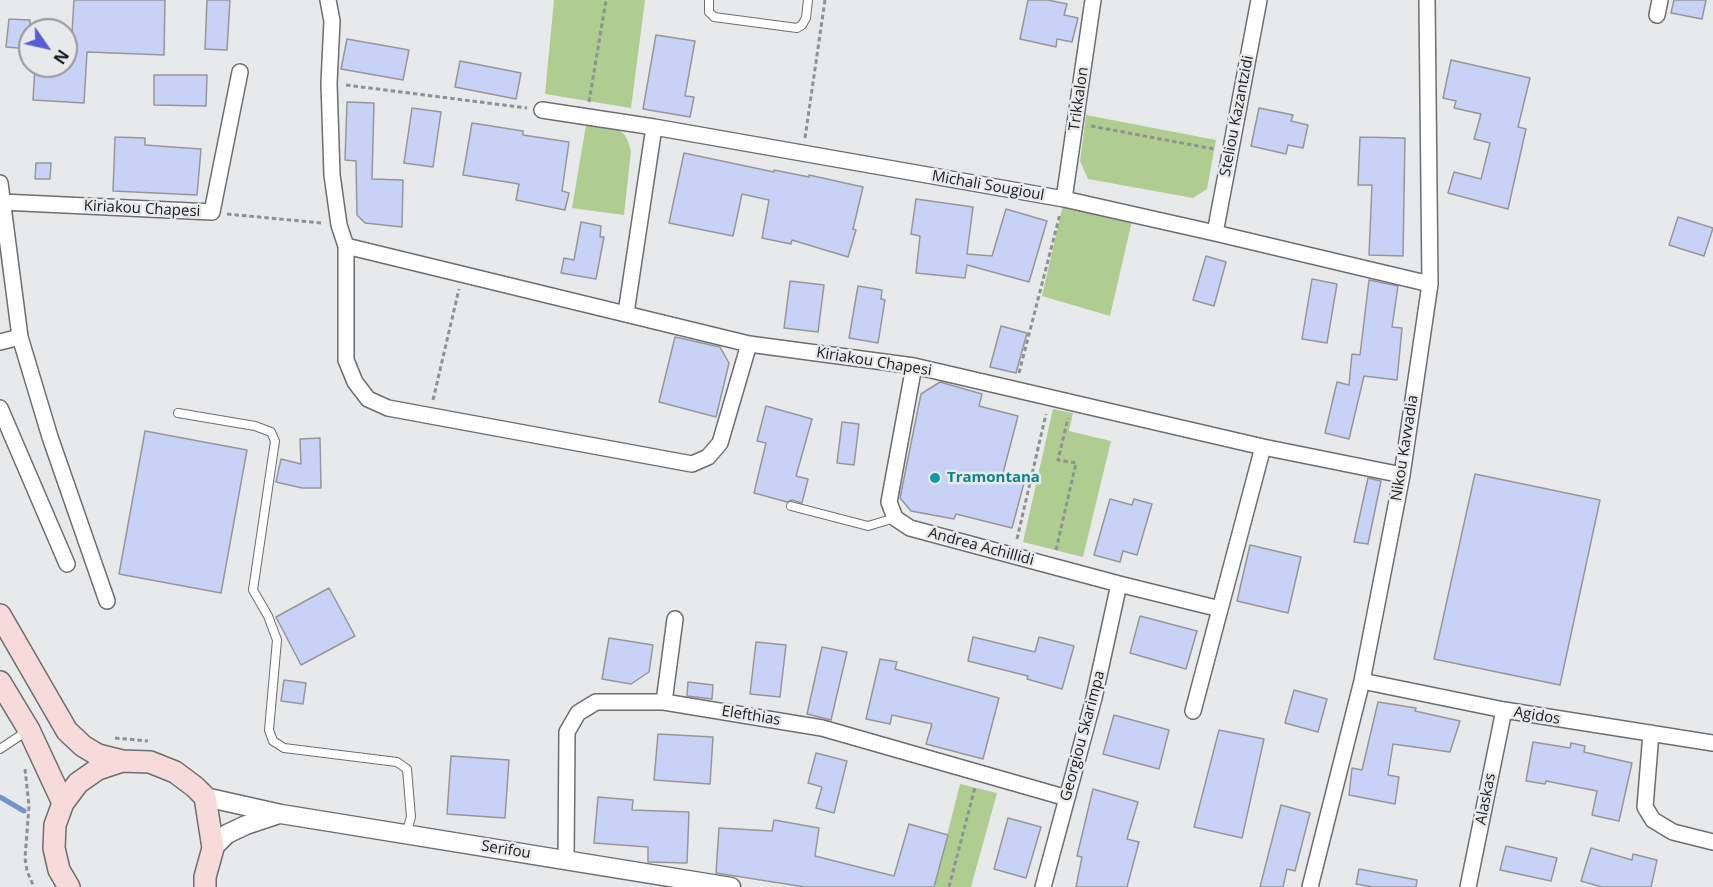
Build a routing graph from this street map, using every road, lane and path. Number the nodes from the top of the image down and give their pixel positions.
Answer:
1 (328, 0) edge
2 (606, 0) edge
3 (709, 0) edge
4 (808, 0) edge
5 (825, 0) edge
6 (1093, 0) edge
7 (1259, 0) edge
8 (1427, 0) edge
9 (240, 72) dead end
10 (329, 83) junction
11 (542, 110) joint
12 (586, 117) junction
13 (1075, 123) junction
14 (654, 127) junction
15 (1231, 152) junction
16 (802, 153) junction
17 (0, 183) edge
18 (1064, 199) junction
19 (2, 202) edge
20 (212, 212) junction
21 (339, 225) junction
22 (1215, 232) junction
23 (346, 246) junction
24 (463, 274) junction
25 (1430, 284) junction
26 (626, 313) junction
27 (20, 337) junction
28 (0, 342) edge
29 (749, 344) junction
30 (914, 366) junction
31 (1014, 390) junction
32 (1050, 398) junction
33 (1071, 403) junction
34 (0, 408) edge
35 (178, 412) dead end
36 (429, 416) junction
37 (1263, 447) junction
38 (1402, 475) junction
39 (791, 506) dead end
40 (895, 518) junction
41 (1013, 556) junction
42 (67, 564) dead end
43 (1053, 567) junction
44 (1119, 584) junction
45 (107, 601) dead end
46 (1220, 609) junction
47 (0, 615) edge
48 (675, 619) dead end
49 (1362, 681) junction
50 (0, 682) edge
51 (664, 702) junction
52 (1504, 710) junction
53 (1193, 711) dead end
54 (29, 730) junction
55 (1651, 733) junction
56 (114, 738) dead end
57 (11, 742) junction
58 (155, 743) dead end
59 (1713, 743) edge
60 (0, 749) edge
61 (122, 761) junction
62 (979, 773) junction
63 (205, 797) junction
64 (1067, 798) junction
65 (63, 803) junction
66 (281, 814) junction
67 (406, 834) junction
68 (1713, 842) edge
69 (213, 849) junction
70 (566, 860) junction
71 (202, 884) edge
72 (34, 887) edge
73 (69, 887) edge
74 (731, 887) edge
75 (949, 887) edge
76 (1043, 887) edge
77 (1310, 887) edge
78 (1468, 887) edge

1 - 10 street
2 - 12 path
3 - 4 lane
5 - 16 path
6 - 13 street, Trikkalon
7 - 15 street, Steliou Kazantzidi
8 - 25 street, Nikou Kavvadia
9 - 20 street, Kiriakou Chapesi
10 - 11 path
10 - 21 street
11 - 12 street, Michali Sougioul
12 - 14 street, Michali Sougioul
13 - 15 path
13 - 18 street, Trikkalon
14 - 16 street, Michali Sougioul
14 - 26 street
15 - 22 street, Steliou Kazantzidi
16 - 18 street, Michali Sougioul
17 - 19 street
18 - 22 street, Michali Sougioul
18 - 31 path
19 - 20 street, Kiriakou Chapesi
19 - 27 street
20 - 21 path
21 - 23 street
22 - 25 street, Michali Sougioul
23 - 24 street, Kiriakou Chapesi
23 - 36 street
24 - 26 street, Kiriakou Chapesi
24 - 36 path
25 - 38 street, Nikou Kavvadia
26 - 29 street, Kiriakou Chapesi
27 - 28 street
27 - 45 street
29 - 30 street, Kiriakou Chapesi
29 - 36 street
30 - 31 street, Kiriakou Chapesi
30 - 40 street
31 - 32 street, Kiriakou Chapesi
32 - 33 street, Kiriakou Chapesi
32 - 41 path
33 - 37 street, Kiriakou Chapesi
33 - 43 path
34 - 42 street
35 - 67 lane
37 - 38 street, Kiriakou Chapesi
37 - 46 street
38 - 49 street, Nikou Kavvadia
39 - 40 lane
40 - 41 street, Andrea Achillidi
41 - 43 street, Andrea Achillidi
43 - 44 street, Andrea Achillidi
44 - 46 street, Andrea Achillidi
44 - 64 street, Georgiou Skarimpa
46 - 53 street
47 - 61 main road
48 - 51 street
49 - 52 street, Agidos
49 - 77 street, Nikou Kavvadia
50 - 54 main road
51 - 62 street, Elefthias
51 - 70 street, Elefthias
52 - 55 street, Agidos
52 - 78 street, Alaskas
54 - 57 lane
54 - 65 main road
55 - 59 street, Agidos
55 - 68 street
56 - 58 path
57 - 60 lane
57 - 72 path
61 - 63 main road
61 - 65 main road
62 - 64 street, Elefthias
62 - 75 path
63 - 66 street, Serifou
63 - 69 main road
64 - 76 street, Georgiou Skarimpa
65 - 73 main road
66 - 67 street, Serifou
66 - 69 street, Serifou
67 - 70 street, Serifou
69 - 71 main road
70 - 74 street, Serifou

